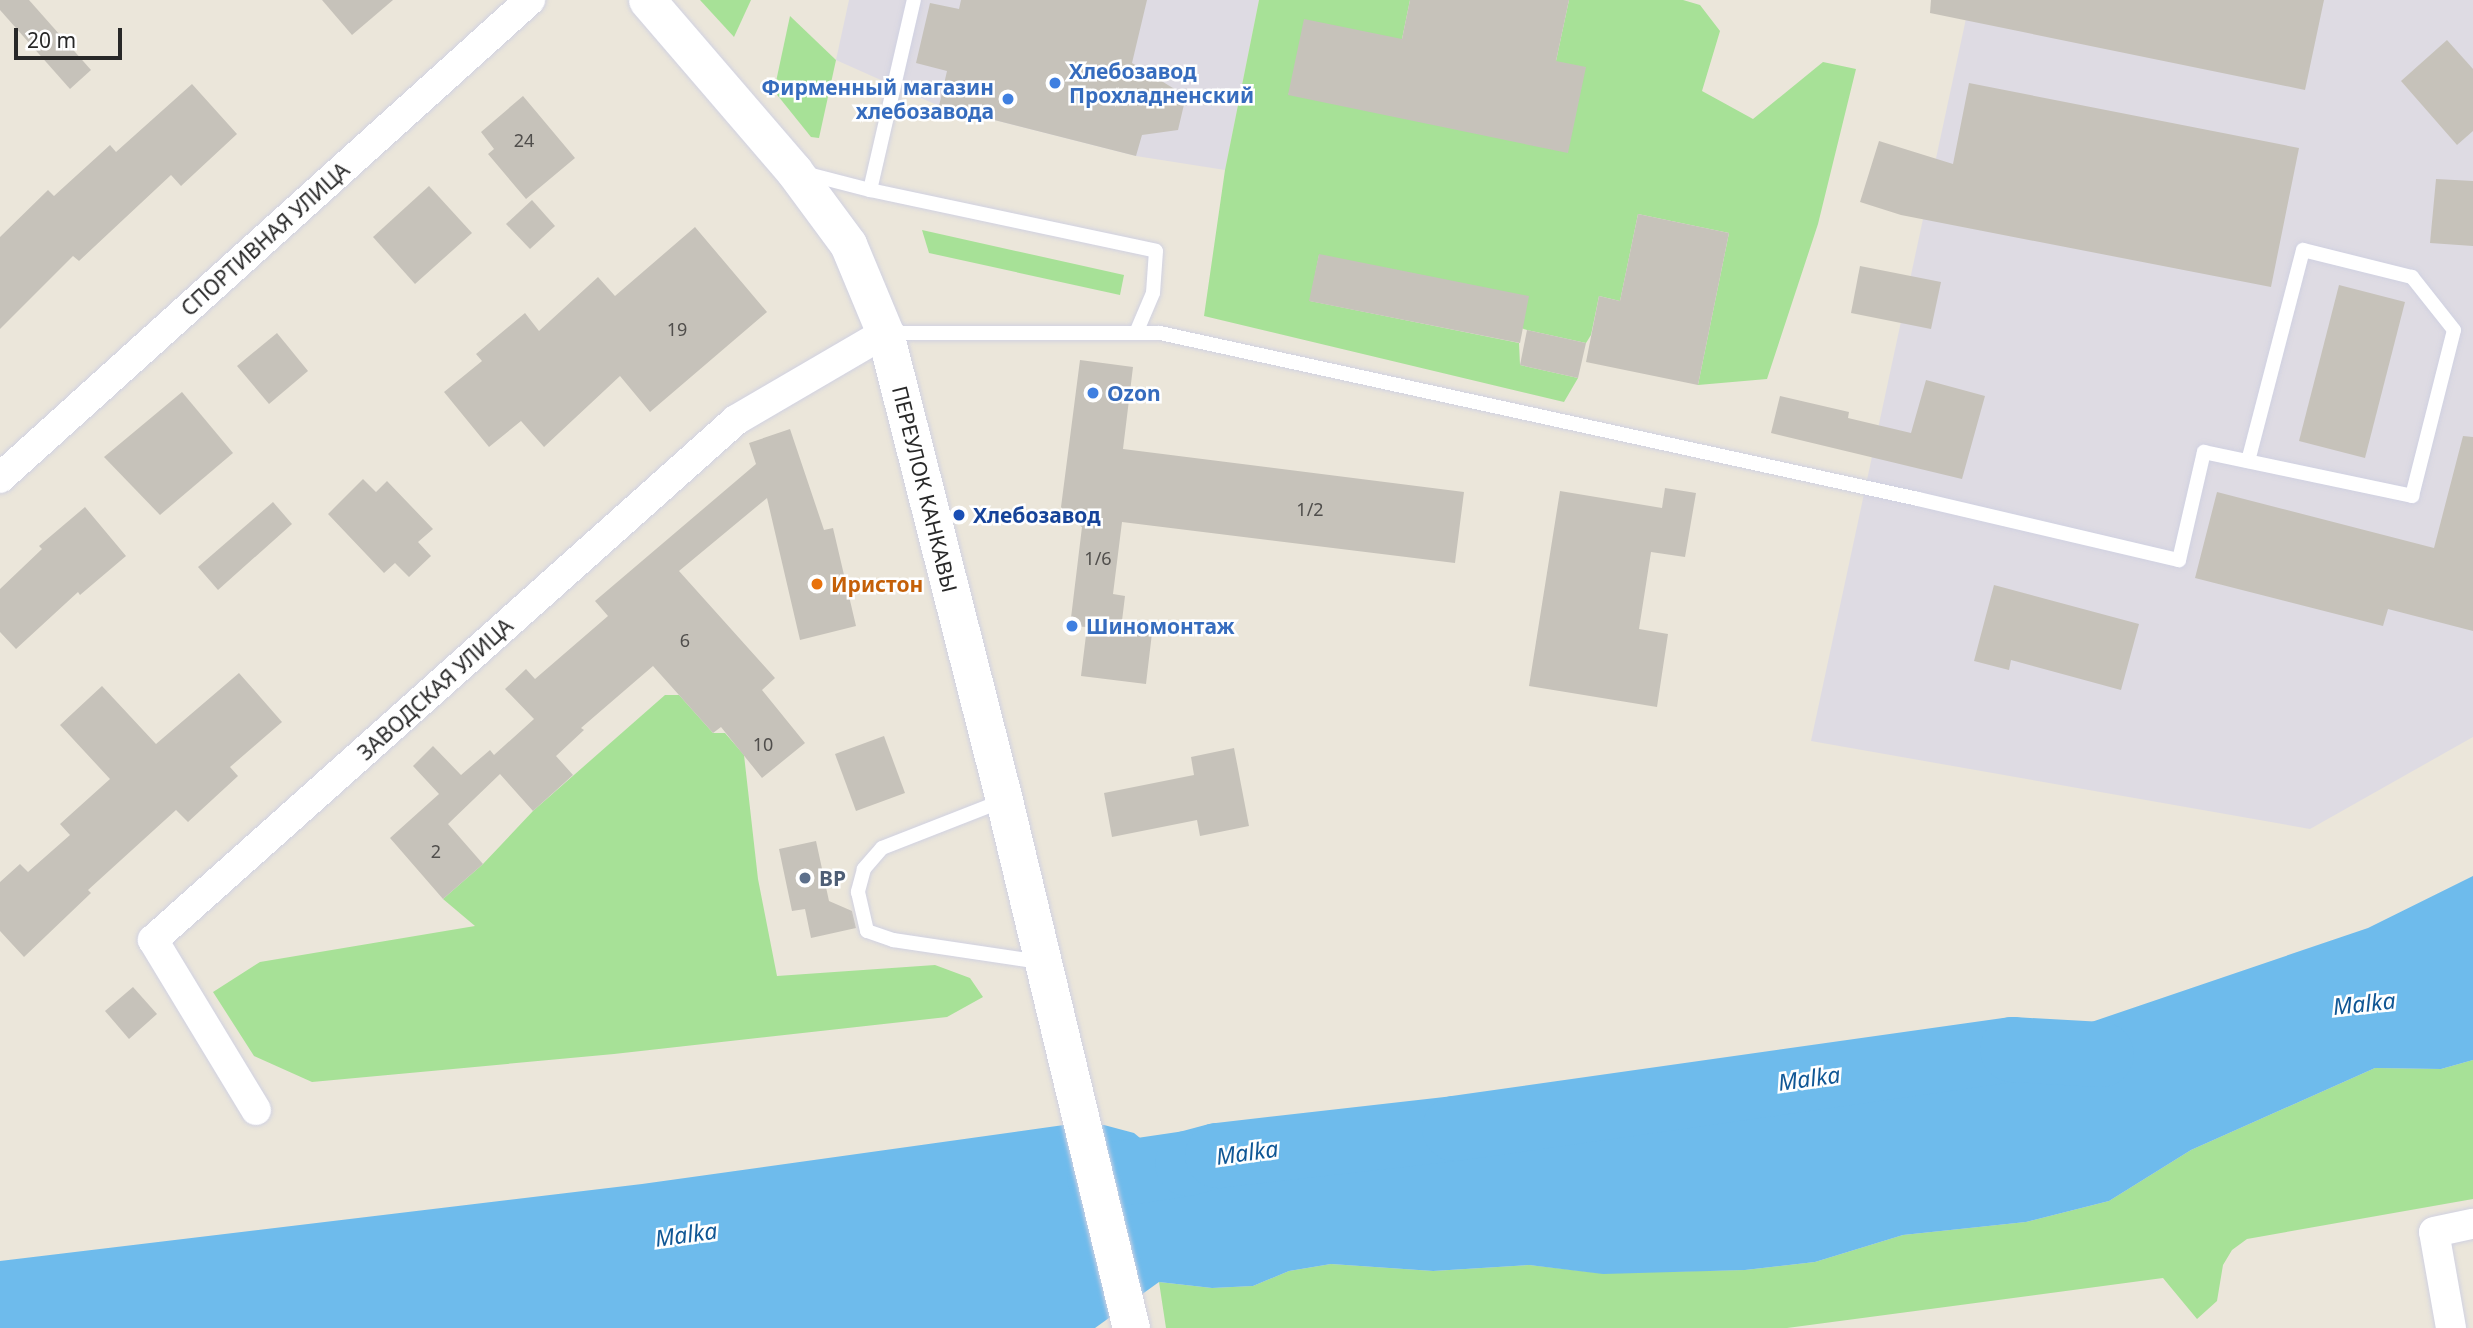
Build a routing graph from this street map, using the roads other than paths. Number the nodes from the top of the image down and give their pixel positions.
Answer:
1 (530, 0) edge
2 (647, 0) edge
3 (914, 0) edge
4 (794, 171) junction
5 (870, 190) junction
6 (885, 332) junction
7 (1136, 333) junction
8 (2248, 461) junction
9 (0, 478) edge
10 (1004, 800) junction
11 (1042, 962) junction
12 (256, 1110) dead end
13 (2473, 1224) edge
14 (1131, 1328) edge
15 (2451, 1328) edge

1 - 9 street, СПОРТИВНАЯ УЛИЦА
2 - 4 street, ПЕРЕУЛОК КАНКАВЫ
3 - 5 lane
4 - 5 lane
4 - 6 street, ПЕРЕУЛОК КАНКАВЫ
5 - 7 lane
6 - 7 lane
6 - 10 street, ПЕРЕУЛОК КАНКАВЫ
6 - 12 street, ЗАВОДСКАЯ УЛИЦА
7 - 8 lane
8 - 8 lane
10 - 11 street, ПЕРЕУЛОК КАНКАВЫ
10 - 11 lane
11 - 14 street, ПЕРЕУЛОК КАНКАВЫ
13 - 15 street

